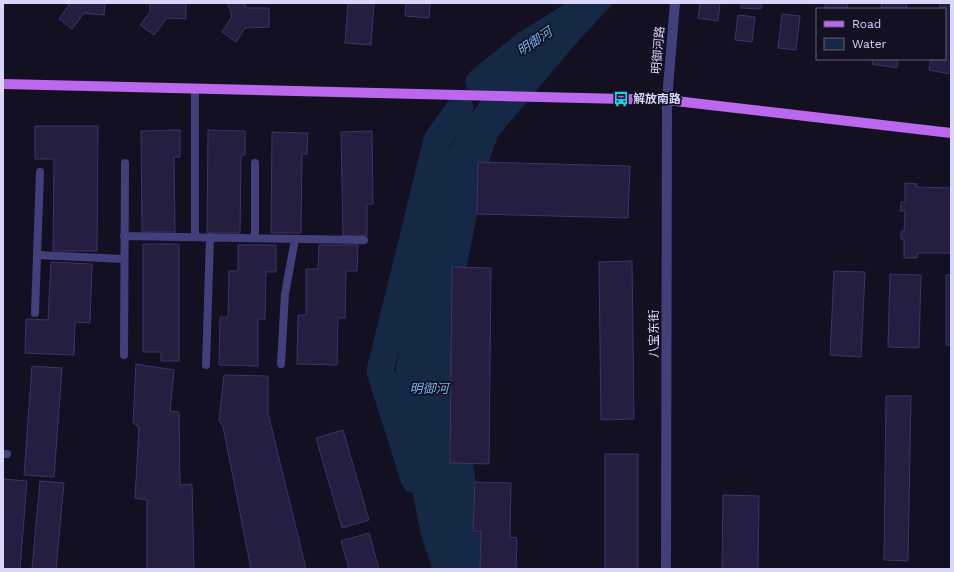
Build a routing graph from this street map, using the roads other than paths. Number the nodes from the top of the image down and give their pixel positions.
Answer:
1 (675, 3) edge
2 (3, 84) edge
3 (195, 89) junction
4 (667, 100) junction
5 (951, 133) edge
6 (125, 163) dead end
7 (255, 163) dead end
8 (40, 172) dead end
9 (124, 236) junction
10 (195, 237) junction
11 (210, 238) junction
12 (255, 238) junction
13 (295, 239) junction
14 (364, 240) dead end
15 (37, 255) junction
16 (124, 259) junction
17 (35, 313) dead end
18 (124, 355) dead end
19 (281, 364) dead end
20 (206, 365) dead end
21 (666, 569) edge

1 - 4 street, 明御河路
2 - 3 main road
3 - 4 main road
3 - 10 lane
4 - 5 main road
4 - 21 street, 八宝东街
6 - 9 lane
7 - 12 lane
8 - 15 lane
9 - 10 lane
9 - 16 lane
10 - 11 lane
11 - 12 lane
11 - 20 lane
12 - 13 lane
13 - 14 lane
13 - 19 lane
15 - 16 lane
15 - 17 lane
16 - 18 lane

